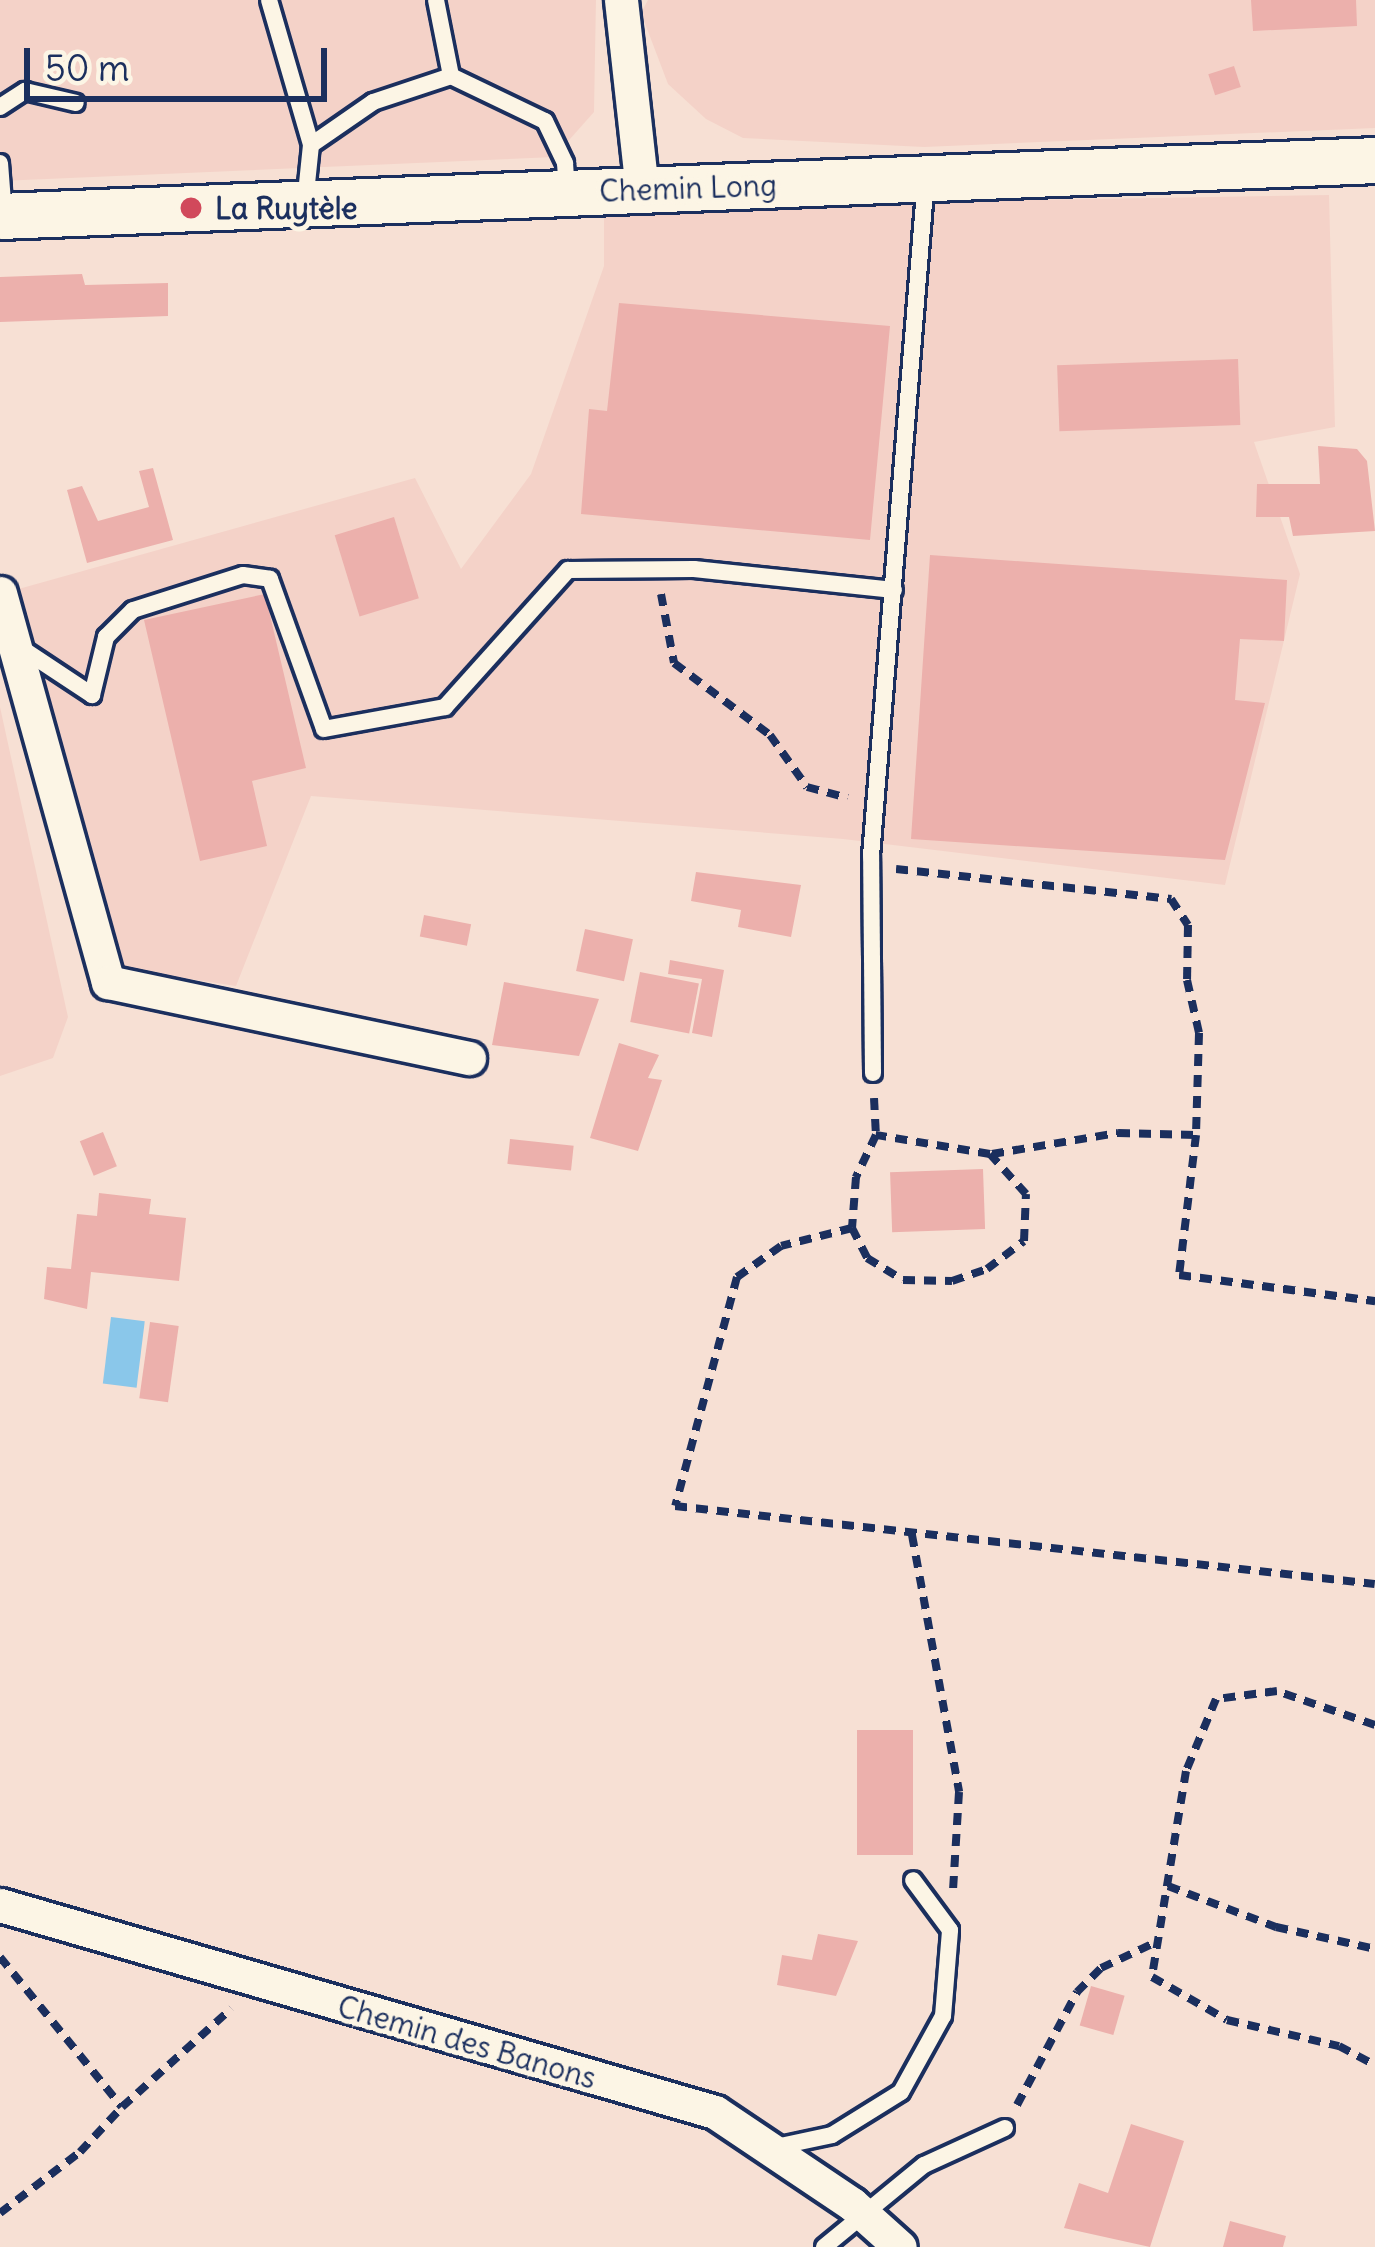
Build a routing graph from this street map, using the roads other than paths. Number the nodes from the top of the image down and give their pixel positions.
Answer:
1 (269, 0) edge
2 (436, 0) edge
3 (621, 0) edge
4 (451, 76) junction
5 (76, 103) dead end
6 (0, 107) edge
7 (311, 145) junction
8 (1375, 160) edge
9 (0, 164) edge
10 (927, 178) junction
11 (642, 190) junction
12 (567, 193) junction
13 (304, 204) junction
14 (2, 216) edge
15 (894, 590) junction
16 (0, 593) edge
17 (12, 643) junction
18 (469, 1058) dead end
19 (873, 1073) road end
20 (913, 1880) dead end
21 (0, 1905) edge
22 (1005, 2128) road end
23 (770, 2149) junction
24 (858, 2213) junction
25 (824, 2247) edge
26 (900, 2247) edge

1 - 7 lane
2 - 4 lane
3 - 11 street
4 - 7 lane
4 - 12 lane
5 - 6 lane
7 - 13 lane
8 - 10 main road, Chemin Long
9 - 14 lane
10 - 11 main road, Chemin Long
10 - 15 lane
11 - 12 main road, Chemin Long
12 - 13 main road, Chemin Long
13 - 14 main road, Chemin Long
15 - 17 lane
15 - 19 lane
16 - 17 street
17 - 18 street
20 - 23 lane
21 - 23 street, Chemin des Banons
22 - 24 lane
23 - 24 street, Chemin des Banons
24 - 25 lane
24 - 26 street, Chemin des Banons

